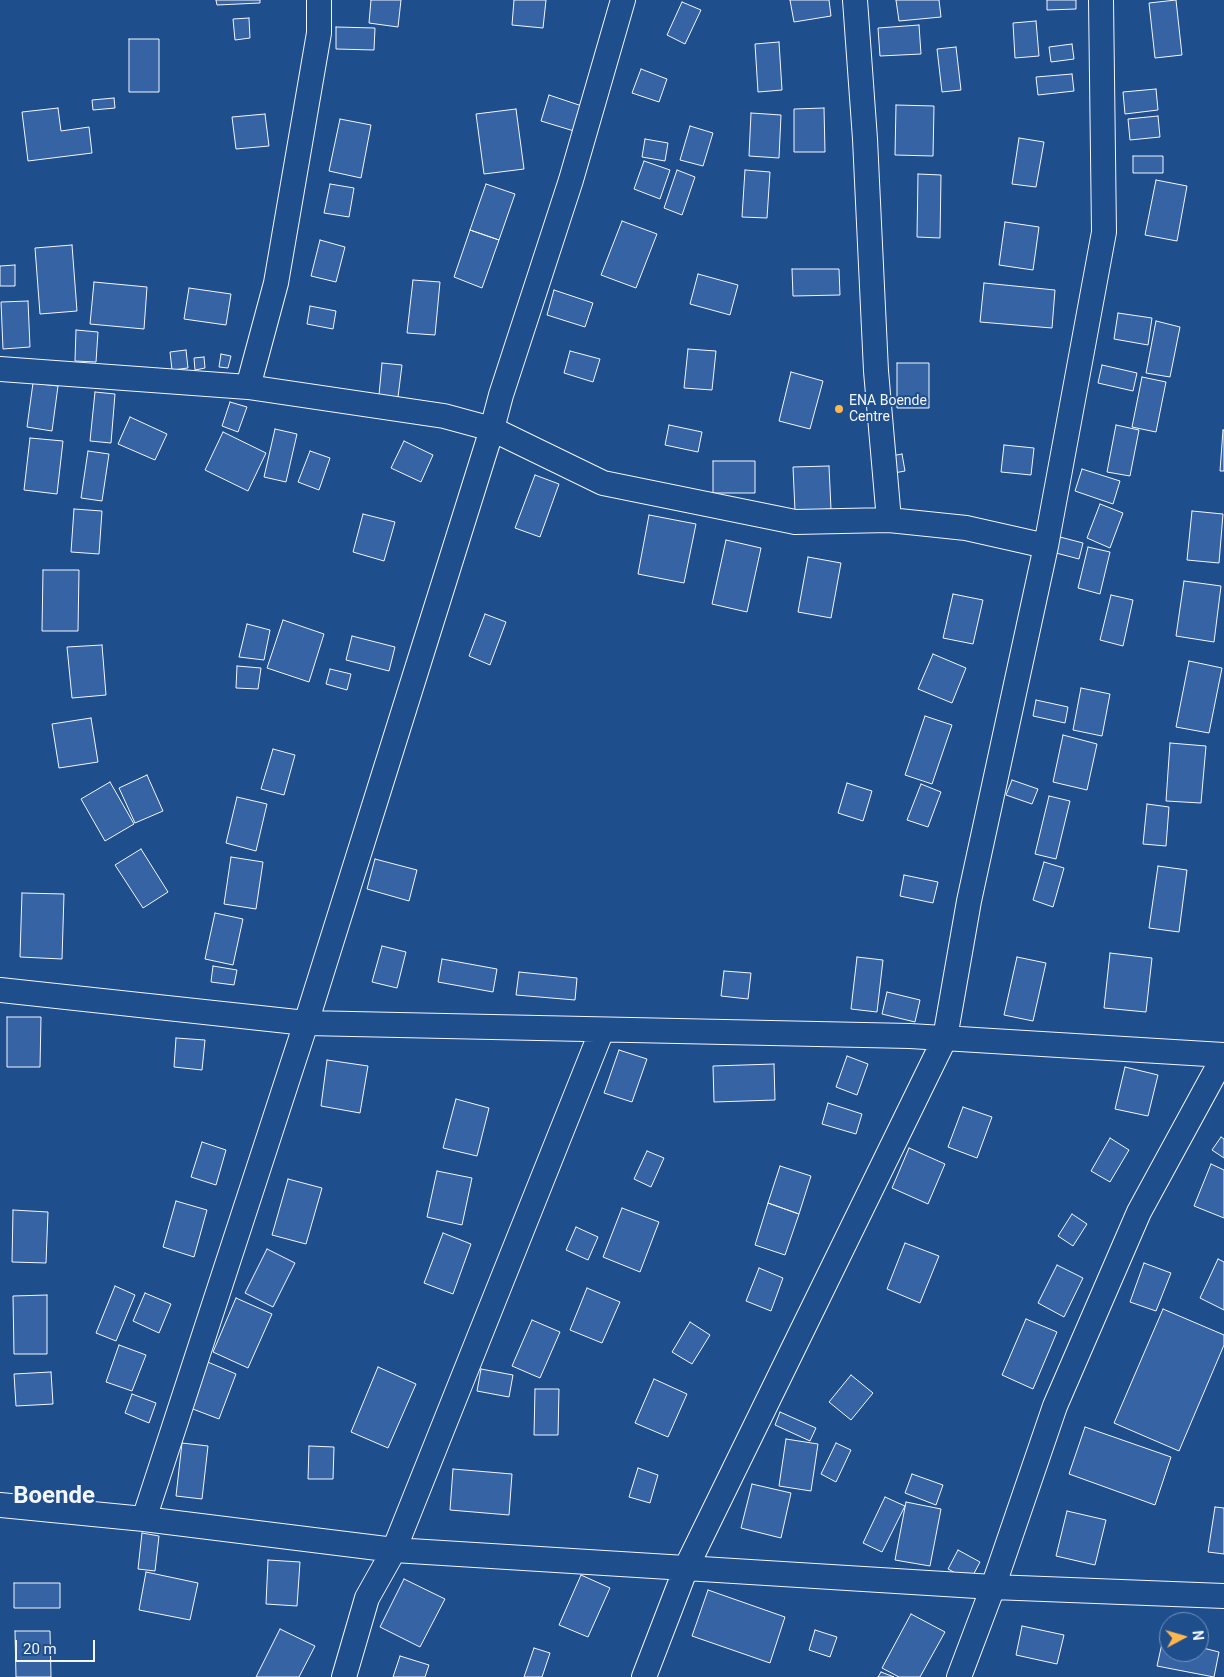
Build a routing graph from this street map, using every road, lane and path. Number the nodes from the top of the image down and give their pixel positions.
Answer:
1 (319, 0) edge
2 (623, 0) edge
3 (855, 0) edge
4 (1101, 0) edge
5 (0, 369) edge
6 (248, 387) junction
7 (492, 429) junction
8 (889, 520) junction
9 (1046, 546) junction
10 (0, 990) edge
11 (306, 1023) junction
12 (602, 1030) junction
13 (945, 1038) junction
14 (1224, 1055) edge
15 (0, 1505) edge
16 (144, 1519) junction
17 (394, 1550) junction
18 (686, 1568) junction
19 (993, 1587) junction
20 (1224, 1596) edge
21 (344, 1677) edge
22 (644, 1677) edge
23 (959, 1677) edge

1 - 6 street
2 - 7 street
3 - 8 street
4 - 9 street
5 - 6 street
6 - 7 street
7 - 8 street
7 - 11 street
8 - 9 street
9 - 13 street
10 - 11 street
11 - 12 street
11 - 16 street
12 - 13 street
12 - 17 street
13 - 14 street
13 - 18 street
14 - 19 street
15 - 16 street
16 - 17 street
17 - 18 street
17 - 21 street
18 - 19 street
18 - 22 street
19 - 20 street
19 - 23 street

